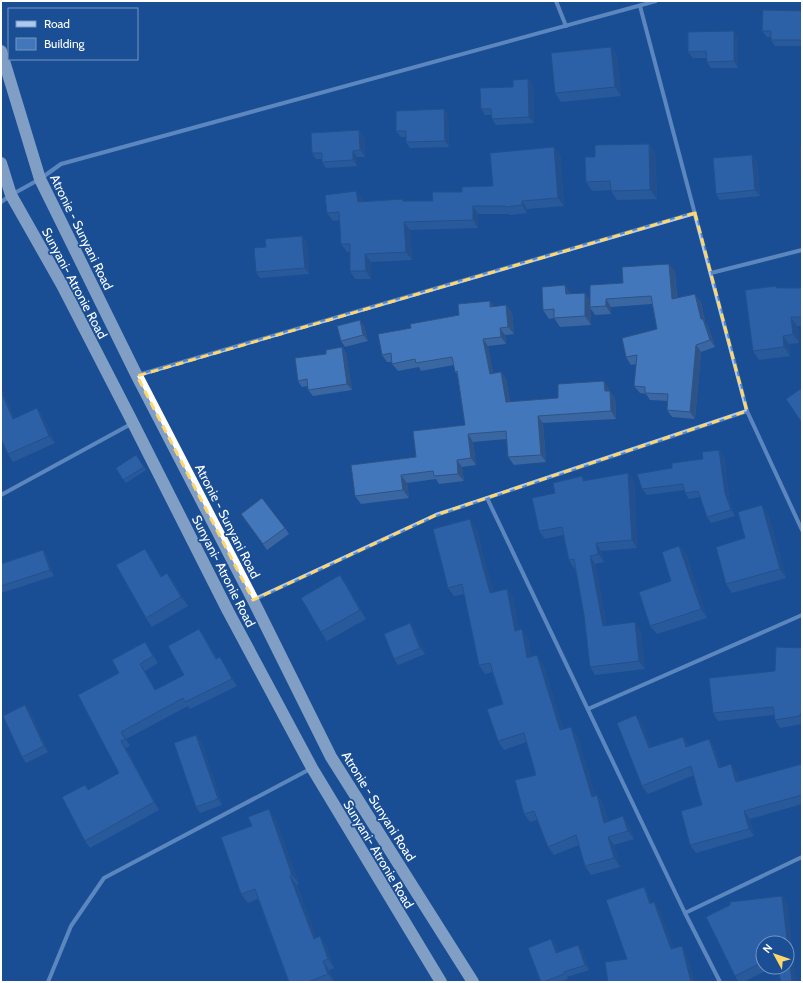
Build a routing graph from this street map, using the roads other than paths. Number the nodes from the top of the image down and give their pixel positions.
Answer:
1 (556, 1) edge
2 (656, 1) edge
3 (640, 6) junction
4 (566, 26) junction
5 (1, 51) edge
6 (1, 163) edge
7 (40, 179) junction
8 (6, 198) edge
9 (695, 213) junction
10 (802, 250) edge
11 (711, 273) junction
12 (137, 376) junction
13 (747, 411) junction
14 (133, 422) junction
15 (1, 495) edge
16 (487, 498) junction
17 (802, 530) edge
18 (253, 600) junction
19 (802, 615) edge
20 (588, 710) junction
21 (312, 768) junction
22 (802, 857) edge
23 (685, 913) junction
24 (48, 982) edge
25 (441, 982) edge
26 (473, 982) edge
27 (720, 982) edge

1 - 4 street
2 - 3 street
3 - 4 street
3 - 9 street
4 - 7 street
5 - 7 highway, Atronie - Sunyani Road
6 - 8 highway, Sunyani- Atronie Road
7 - 8 street
7 - 12 highway, Atronie - Sunyani Road
8 - 14 highway, Sunyani- Atronie Road
9 - 11 street
9 - 12 street
10 - 11 street
11 - 13 street
12 - 18 highway, Atronie - Sunyani Road
13 - 16 street
13 - 17 street
14 - 15 street
14 - 21 highway, Sunyani- Atronie Road
16 - 18 street
16 - 20 street
18 - 26 highway, Atronie - Sunyani Road
19 - 20 street
20 - 23 street
21 - 24 street
21 - 25 highway, Sunyani- Atronie Road
22 - 23 street
23 - 27 street

